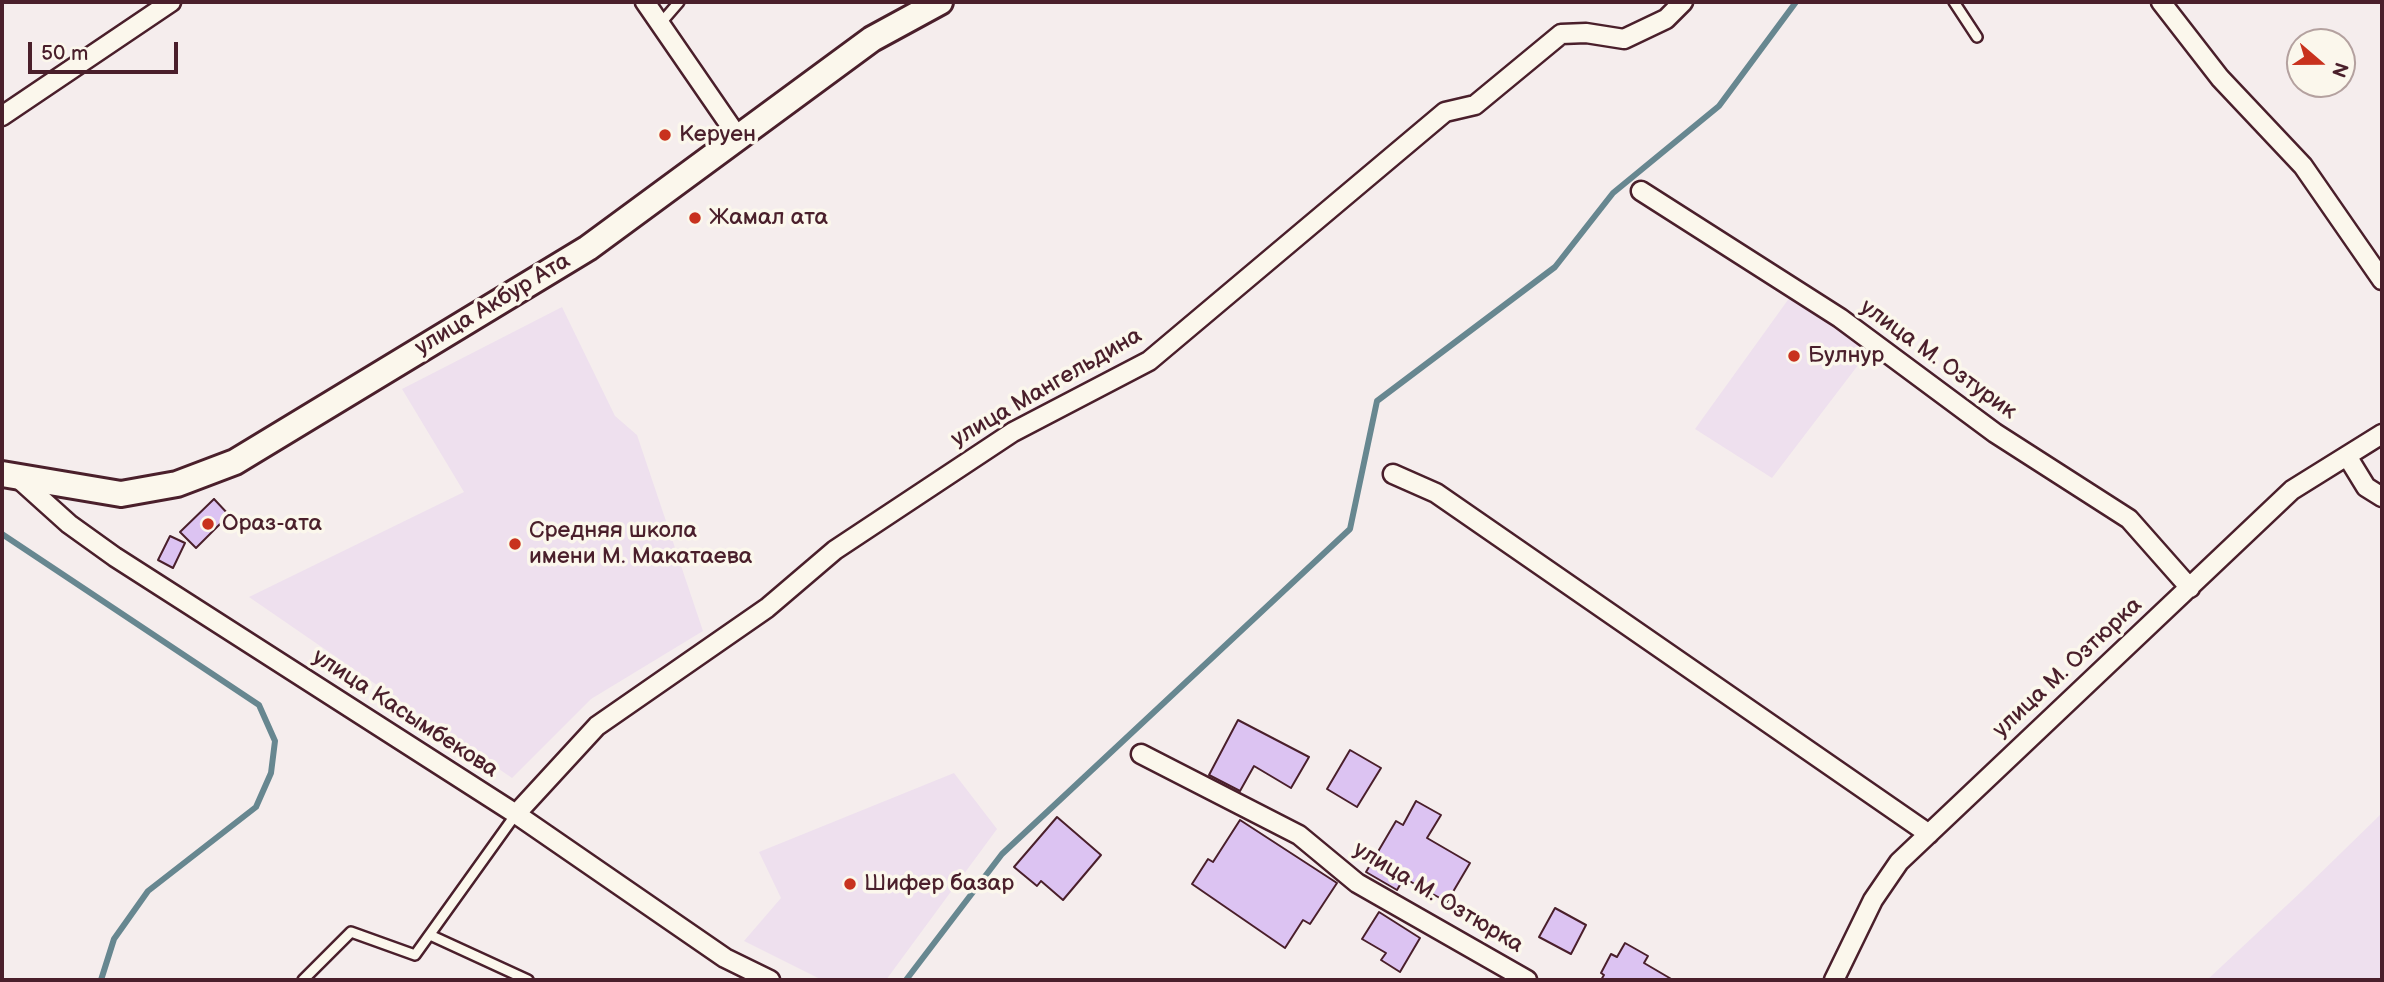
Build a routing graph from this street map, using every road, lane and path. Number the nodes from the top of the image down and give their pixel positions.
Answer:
1 (171, 2) edge
2 (645, 2) edge
3 (679, 2) edge
4 (940, 2) edge
5 (1683, 2) edge
6 (1954, 2) edge
7 (2161, 2) edge
8 (660, 24) junction
9 (1977, 37) dead end
10 (2, 116) edge
11 (738, 137) junction
12 (1641, 191) dead end
13 (2382, 280) edge
14 (2382, 433) edge
15 (2347, 456) junction
16 (1393, 474) dead end
17 (10, 477) edge
18 (2382, 497) edge
19 (2190, 587) junction
20 (1141, 754) dead end
21 (516, 814) junction
22 (1929, 834) junction
23 (430, 935) junction
24 (303, 980) edge
25 (528, 980) edge
26 (771, 980) edge
27 (1527, 980) edge
28 (1834, 980) edge

1 - 10 street
2 - 8 street
3 - 8 lane
4 - 11 main road, улица Акбур Ата
5 - 21 street, улица Мангельдина
6 - 9 lane
7 - 13 street
8 - 11 street
11 - 17 main road, улица Акбур Ата
12 - 19 street, улица М. Озтурик
14 - 15 street, улица М. Озтюрка
15 - 18 street
15 - 19 street, улица М. Озтюрка
16 - 22 street
17 - 21 street, улица Касымбекова
19 - 22 street, улица М. Озтюрка
20 - 27 street, улица М. Озтюрка
21 - 23 lane
21 - 26 street, улица Касымбекова
22 - 28 street, улица М. Озтюрка
23 - 24 lane
23 - 25 lane

